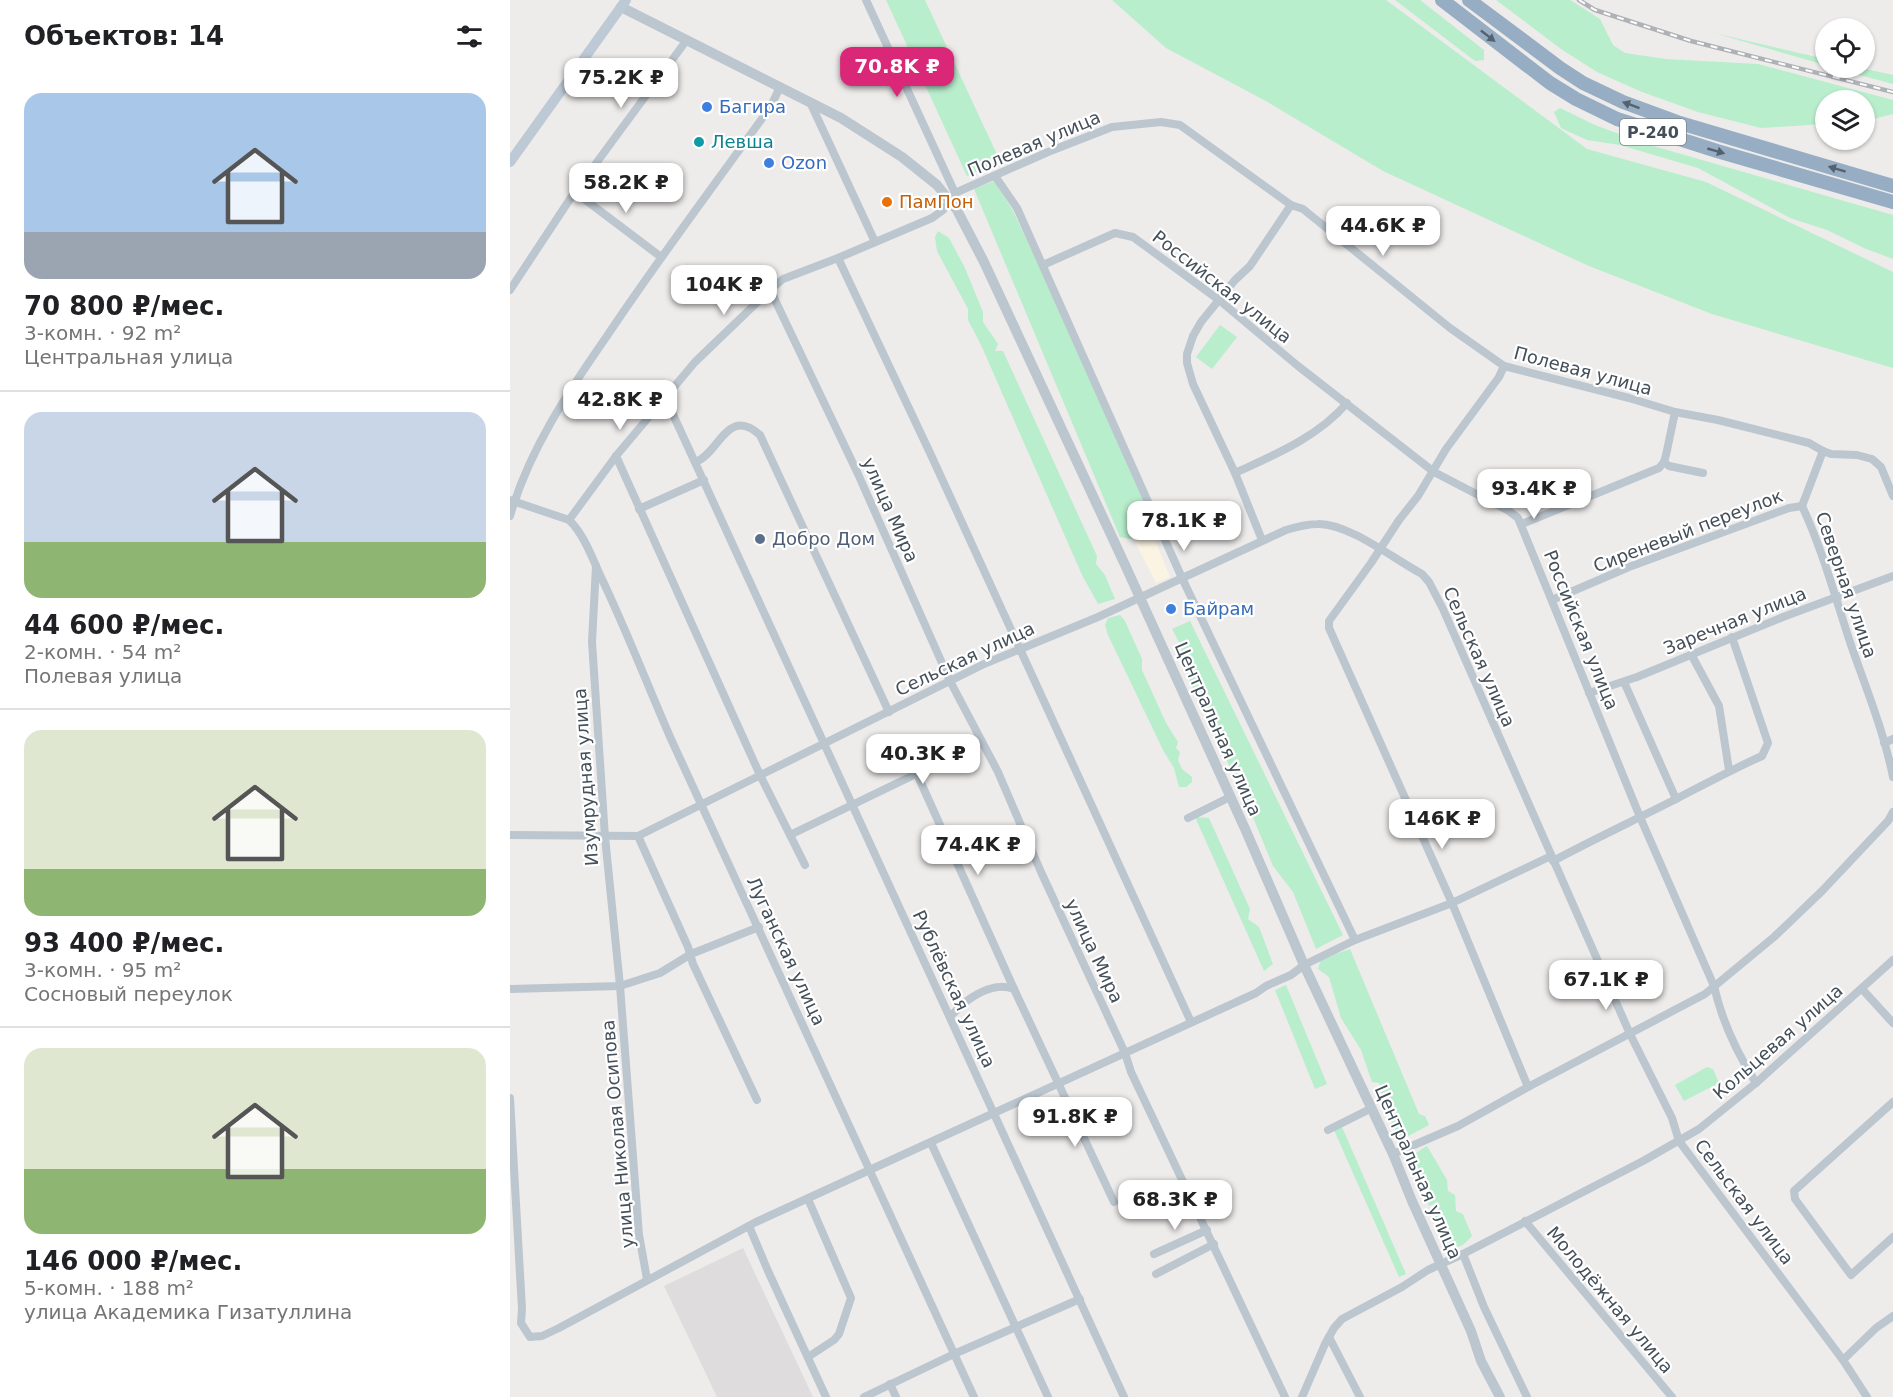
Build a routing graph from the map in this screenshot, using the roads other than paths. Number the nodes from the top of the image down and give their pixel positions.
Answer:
1 (866, 0) edge
2 (1442, 0) edge
3 (1469, 0) edge
4 (623, 4) edge
5 (686, 41) junction
6 (780, 87) junction
7 (810, 102) junction
8 (510, 162) edge
9 (941, 164) junction
10 (995, 176) junction
11 (928, 178) junction
12 (1893, 186) edge
13 (575, 192) junction
14 (952, 196) junction
15 (1893, 202) edge
16 (1291, 205) junction
17 (875, 242) junction
18 (661, 257) junction
19 (838, 258) junction
20 (1043, 265) junction
21 (771, 289) junction
22 (510, 290) edge
23 (1219, 300) junction
24 (1504, 366) junction
25 (665, 397) junction
26 (1347, 403) junction
27 (1675, 412) junction
28 (1823, 451) junction
29 (616, 456) junction
30 (696, 462) junction
31 (1664, 462) junction
32 (1434, 472) junction
33 (1235, 473) junction
34 (1703, 473) dead end
35 (704, 480) junction
36 (1893, 496) edge
37 (512, 500) edge
38 (1802, 506) junction
39 (639, 509) junction
40 (510, 516) edge
41 (569, 520) junction
42 (1522, 525) junction
43 (1262, 540) junction
44 (1379, 549) junction
45 (596, 565) junction
46 (1893, 576) edge
47 (1182, 578) junction
48 (1835, 596) junction
49 (1140, 597) junction
50 (1552, 600) junction
51 (1732, 637) junction
52 (1019, 649) junction
53 (1691, 654) junction
54 (950, 681) junction
55 (1624, 682) junction
56 (1589, 693) junction
57 (889, 712) junction
58 (1893, 739) edge
59 (982, 742) junction
60 (1884, 743) junction
61 (824, 744) junction
62 (1730, 770) junction
63 (917, 774) junction
64 (760, 775) junction
65 (1893, 777) edge
66 (1230, 797) junction
67 (1676, 799) junction
68 (702, 805) junction
69 (853, 806) junction
70 (1893, 812) edge
71 (1640, 817) junction
72 (1188, 818) dead end
73 (510, 835) edge
74 (638, 836) junction
75 (790, 836) junction
76 (605, 837) junction
77 (1552, 859) junction
78 (804, 865) dead end
79 (1452, 903) junction
80 (759, 927) junction
81 (1355, 940) junction
82 (691, 954) junction
83 (1893, 960) edge
84 (1304, 965) junction
85 (620, 986) junction
86 (1714, 986) junction
87 (510, 989) edge
88 (1014, 989) junction
89 (1862, 989) junction
90 (950, 1016) junction
91 (1191, 1022) junction
92 (1893, 1023) edge
93 (1630, 1035) junction
94 (1125, 1053) junction
95 (1756, 1083) junction
96 (1059, 1084) junction
97 (1528, 1087) junction
98 (510, 1098) edge
99 (757, 1100) dead end
100 (1893, 1102) edge
101 (1372, 1108) junction
102 (996, 1114) junction
103 (1328, 1130) dead end
104 (1679, 1141) junction
105 (931, 1143) junction
106 (1393, 1154) junction
107 (870, 1171) junction
108 (808, 1199) junction
109 (1114, 1202) dead end
110 (1526, 1221) junction
111 (749, 1226) junction
112 (1207, 1230) junction
113 (1893, 1237) edge
114 (1214, 1244) junction
115 (1154, 1254) dead end
116 (1463, 1254) junction
117 (1441, 1265) junction
118 (1156, 1274) dead end
119 (647, 1279) junction
120 (1080, 1299) junction
121 (1893, 1316) edge
122 (1016, 1327) junction
123 (1329, 1337) junction
124 (954, 1354) junction
125 (808, 1357) junction
126 (1843, 1360) junction
127 (890, 1384) junction
128 (826, 1397) edge
129 (864, 1397) edge
130 (896, 1397) edge
131 (974, 1397) edge
132 (1048, 1397) edge
133 (1124, 1397) edge
134 (1285, 1397) edge
135 (1302, 1397) edge
136 (1360, 1397) edge
137 (1500, 1397) edge
138 (1527, 1397) edge
139 (1672, 1397) edge
140 (1867, 1397) edge

1 - 9 street
2 -> 15 highway, Р-240
12 -> 3 highway, Р-240
4 - 5 street, Центральная улица
4 - 8 main road
5 - 6 street, Центральная улица
5 - 13 street
6 - 7 street, Центральная улица
6 - 18 street
7 - 11 street, Центральная улица
7 - 17 street
9 - 11 street
9 - 14 street
10 - 14 street, Полевая улица
10 - 16 street, Полевая улица
10 - 20 street
11 - 14 street, Центральная улица
13 - 18 street
13 - 22 street
14 - 17 street
14 - 49 street, Центральная улица
16 - 23 street
16 - 24 street, Полевая улица
17 - 19 street
18 - 37 street
19 - 21 street
19 - 52 street
20 - 23 street, Российская улица
20 - 47 street
21 - 25 street
21 - 54 street, улица Мира
23 - 26 street, Российская улица
23 - 33 street
24 - 27 street, Полевая улица
24 - 32 street
25 - 29 street
25 - 30 street, Рублёвская улица
26 - 32 street, Российская улица
26 - 33 street
27 - 28 street, Полевая улица
27 - 31 street
28 - 36 street, Полевая улица
28 - 38 street
29 - 39 street
29 - 41 street
30 - 35 street, Рублёвская улица
30 - 57 street
31 - 34 street
31 - 42 street
32 - 42 street, Российская улица
32 - 44 street
33 - 43 street
35 - 39 street
35 - 61 street, Рублёвская улица
37 - 40 street
37 - 41 street
38 - 48 street, Северная улица
38 - 50 street, Сиреневый переулок
39 - 64 street
41 - 45 street, Луганская улица
42 - 50 street, Российская улица
43 - 44 street, Сельская улица
43 - 47 street, Сельская улица
44 - 77 street, Сельская улица
44 - 79 street
45 - 68 street, Луганская улица
45 - 76 street, Изумрудная улица
46 - 48 street, Заречная улица
47 - 49 street, Сельская улица
47 - 81 street
48 - 51 street, Заречная улица
48 - 60 street, Северная улица
49 - 52 street, Сельская улица
49 - 66 street, Центральная улица
50 - 56 street, Российская улица
51 - 53 street, Заречная улица
51 - 62 street
52 - 54 street, Сельская улица
52 - 91 street
53 - 55 street, Заречная улица
53 - 62 street
54 - 57 street, Сельская улица
54 - 59 street, улица Мира
55 - 56 street, Заречная улица
55 - 67 street
56 - 71 street, Российская улица
57 - 61 street, Сельская улица
58 - 60 street
59 - 63 street
59 - 94 street, улица Мира
60 - 65 street, Северная улица
61 - 64 street, Сельская улица
61 - 69 street, Рублёвская улица
62 - 67 street
63 - 69 street
63 - 88 street
64 - 68 street, Сельская улица
64 - 75 street
66 - 72 street
66 - 84 street, Центральная улица
67 - 71 street
68 - 74 street, Сельская улица
68 - 80 street, Луганская улица
69 - 75 street
69 - 90 street, Рублёвская улица
70 - 86 street
71 - 77 street
71 - 86 street, Российская улица
73 - 76 street, Сельская улица
74 - 76 street, Сельская улица
74 - 82 street
75 - 78 street
76 - 85 street, Изумрудная улица
77 - 79 street
77 - 93 street, Сельская улица
79 - 81 street
79 - 97 street
80 - 82 street
80 - 107 street, Луганская улица
81 - 84 street
82 - 85 street
82 - 99 street
83 - 89 street, Кольцевая улица
84 - 91 street
84 - 101 street, Центральная улица
85 - 87 street
85 - 119 street, улица Николая Осипова
86 - 93 street
86 - 95 street, Российская улица
88 - 90 street
88 - 96 street
89 - 92 street
89 - 95 street, Кольцевая улица
90 - 102 street, Рублёвская улица
91 - 94 street
93 - 97 street
93 - 104 street, Сельская улица
94 - 96 street
94 - 112 street, улица Мира
95 - 104 street, Кольцевая улица
96 - 102 street
96 - 109 street
97 - 106 street
98 - 119 street
100 - 113 street
101 - 103 street
101 - 106 street, Центральная улица
102 - 105 street
102 - 120 street, Рублёвская улица
104 - 110 street, Кольцевая улица
104 - 126 street, Сельская улица
105 - 107 street
105 - 122 street
106 - 117 street, Центральная улица
107 - 108 street
107 - 124 street, Луганская улица
108 - 111 street
108 - 125 street
110 - 116 street, Кольцевая улица
110 - 139 street, Молодёжная улица
111 - 119 street
111 - 125 street
112 - 114 street, улица Мира
112 - 115 street
114 - 118 street
114 - 134 street, улица Мира
116 - 117 street, Кольцевая улица
116 - 138 street
117 - 123 street, Кольцевая улица
117 - 137 street, Центральная улица
120 - 122 street
120 - 133 street, Рублёвская улица
121 - 126 street
122 - 124 street
122 - 132 street
123 - 135 street, Кольцевая улица
123 - 136 street
124 - 127 street
124 - 131 street, Луганская улица
125 - 128 street
126 - 140 street, Сельская улица
127 - 129 street
127 - 130 street

